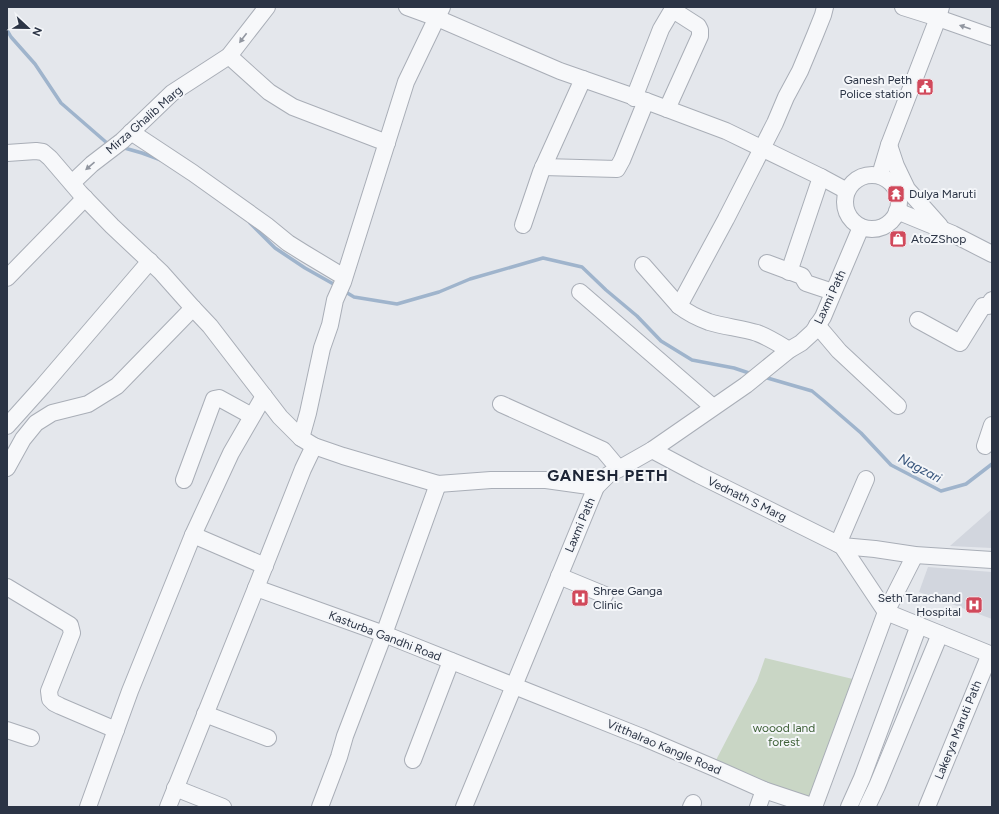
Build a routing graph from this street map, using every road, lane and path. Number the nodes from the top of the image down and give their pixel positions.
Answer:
1 (266, 7) edge
2 (407, 7) edge
3 (825, 7) edge
4 (903, 7) edge
5 (674, 8) edge
6 (440, 12) edge
7 (939, 12) edge
8 (992, 37) edge
9 (229, 56) junction
10 (583, 80) junction
11 (640, 99) junction
12 (667, 109) junction
13 (121, 141) junction
14 (387, 143) junction
15 (889, 145) junction
16 (762, 148) junction
17 (7, 153) edge
18 (543, 167) junction
19 (880, 175) junction
20 (821, 177) junction
21 (72, 183) junction
22 (847, 191) junction
23 (85, 198) junction
24 (897, 211) junction
25 (523, 225) dead end
26 (861, 227) junction
27 (942, 229) junction
28 (992, 254) edge
29 (150, 261) junction
30 (767, 263) dead end
31 (644, 265) dead end
32 (789, 272) junction
33 (7, 278) edge
34 (344, 279) junction
35 (580, 292) dead end
36 (833, 292) junction
37 (992, 300) edge
38 (679, 306) junction
39 (193, 308) junction
40 (918, 320) dead end
41 (817, 325) junction
42 (789, 350) junction
43 (264, 396) junction
44 (501, 404) dead end
45 (898, 406) dead end
46 (712, 408) junction
47 (22, 409) junction
48 (252, 416) junction
49 (36, 423) junction
50 (992, 425) edge
51 (7, 426) edge
52 (308, 442) junction
53 (985, 446) dead end
54 (652, 450) junction
55 (7, 468) edge
56 (619, 469) junction
57 (866, 479) dead end
58 (184, 480) dead end
59 (438, 484) junction
60 (596, 487) junction
61 (193, 535) junction
62 (840, 545) junction
63 (914, 555) junction
64 (992, 560) edge
65 (265, 566) junction
66 (558, 576) junction
67 (7, 587) edge
68 (256, 588) junction
69 (605, 595) dead end
70 (886, 612) junction
71 (920, 625) junction
72 (384, 634) junction
73 (940, 634) junction
74 (991, 654) edge
75 (451, 661) junction
76 (514, 686) junction
77 (205, 714) junction
78 (7, 730) edge
79 (116, 730) junction
80 (31, 738) dead end
81 (268, 738) dead end
82 (413, 760) dead end
83 (175, 788) junction
84 (764, 790) junction
85 (88, 807) edge
86 (168, 807) edge
87 (223, 807) edge
88 (320, 807) edge
89 (464, 807) edge
90 (758, 807) edge
91 (815, 807) edge
92 (849, 807) edge
93 (866, 807) edge
94 (927, 807) edge

1 -> 9 street, Mirza Ghalib Marg
2 - 6 street
3 - 16 street
4 - 7 street
5 - 11 street
5 - 12 street
6 - 10 street
6 - 14 street
8 -> 7 street
7 - 15 street
9 - 13 street, Mirza Ghalib Marg
9 - 14 street
10 - 11 street
10 - 18 street
11 - 12 street
11 - 18 street
12 - 16 street
13 -> 21 street, Mirza Ghalib Marg
13 - 34 street
14 - 34 street
15 - 19 street
15 - 27 street
16 - 20 street
16 - 38 street
17 - 21 street
18 - 25 street
19 - 22 street
19 - 24 street
20 - 22 street
20 - 32 street
21 - 23 street
22 - 26 street
23 - 29 street
23 - 33 street
24 - 26 street
24 - 27 street
26 - 36 street, Laxmi Path
27 - 28 street
29 - 39 street
29 - 47 street
30 - 32 street
31 - 38 street
32 - 36 street
34 - 52 street
35 - 46 street
36 - 41 street, Laxmi Path
37 - 40 street
38 - 42 street
39 - 43 street
39 - 49 street
41 - 42 street, Laxmi Path
41 - 45 street
42 - 46 street, Laxmi Path
43 - 48 street
43 - 52 street
44 - 56 street
46 - 54 street, Laxmi Path
47 - 49 street
47 - 51 street
48 - 58 street
48 - 61 street
49 - 55 street
50 - 53 street
52 - 59 street
52 - 65 street
54 - 56 street, Laxmi Path
54 - 62 street, Vednath S Marg
56 - 60 street, Laxmi Path
57 - 62 street
59 - 60 street
59 - 72 street
60 - 66 street, Laxmi Path
61 - 65 street
61 - 79 street
62 - 63 street
62 - 70 street
63 - 64 street
63 - 70 street
65 - 68 street
66 - 69 street
66 - 76 street, Laxmi Path
67 - 79 street
68 - 72 street, Kasturba Gandhi Road
68 - 77 street
70 - 71 street
70 - 91 street
71 - 73 street
71 - 92 street
72 - 75 street, Kasturba Gandhi Road
72 - 88 street
73 - 74 street
73 - 93 street
74 - 94 street, Lakerya Maruti Path
75 - 76 street, Kasturba Gandhi Road
75 - 82 street
76 - 84 street, Vitthalrao Kangle Road
76 - 89 street, Laxmi Path
77 - 81 street
77 - 83 street
78 - 80 street
79 - 85 street
83 - 86 street
83 - 87 street
84 - 90 street
84 - 91 street, Vitthalrao Kangle Road

